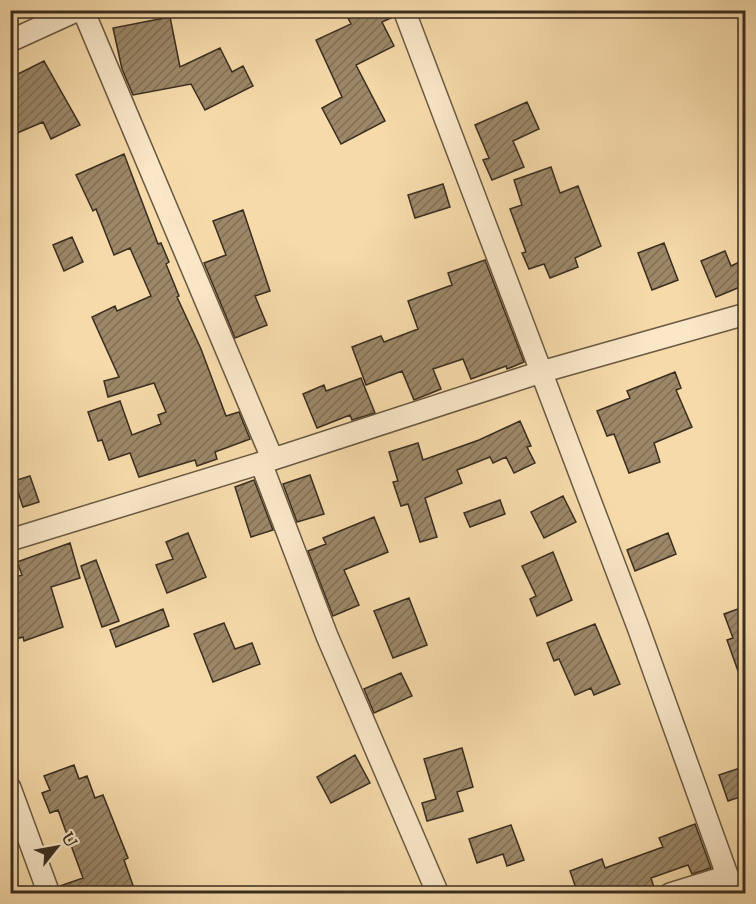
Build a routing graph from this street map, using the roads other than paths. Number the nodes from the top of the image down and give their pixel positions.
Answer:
1 (78, 10) edge
2 (83, 10) edge
3 (404, 10) edge
4 (10, 41) edge
5 (746, 314) edge
6 (541, 372) junction
7 (266, 461) junction
8 (10, 540) edge
9 (10, 789) edge
10 (731, 885) edge
11 (49, 894) edge
12 (438, 894) edge
13 (670, 894) edge

1 - 4 street
2 - 7 street
3 - 6 street
5 - 6 street
6 - 7 street
6 - 10 street
7 - 8 street
7 - 12 street
9 - 11 street
10 - 13 street

